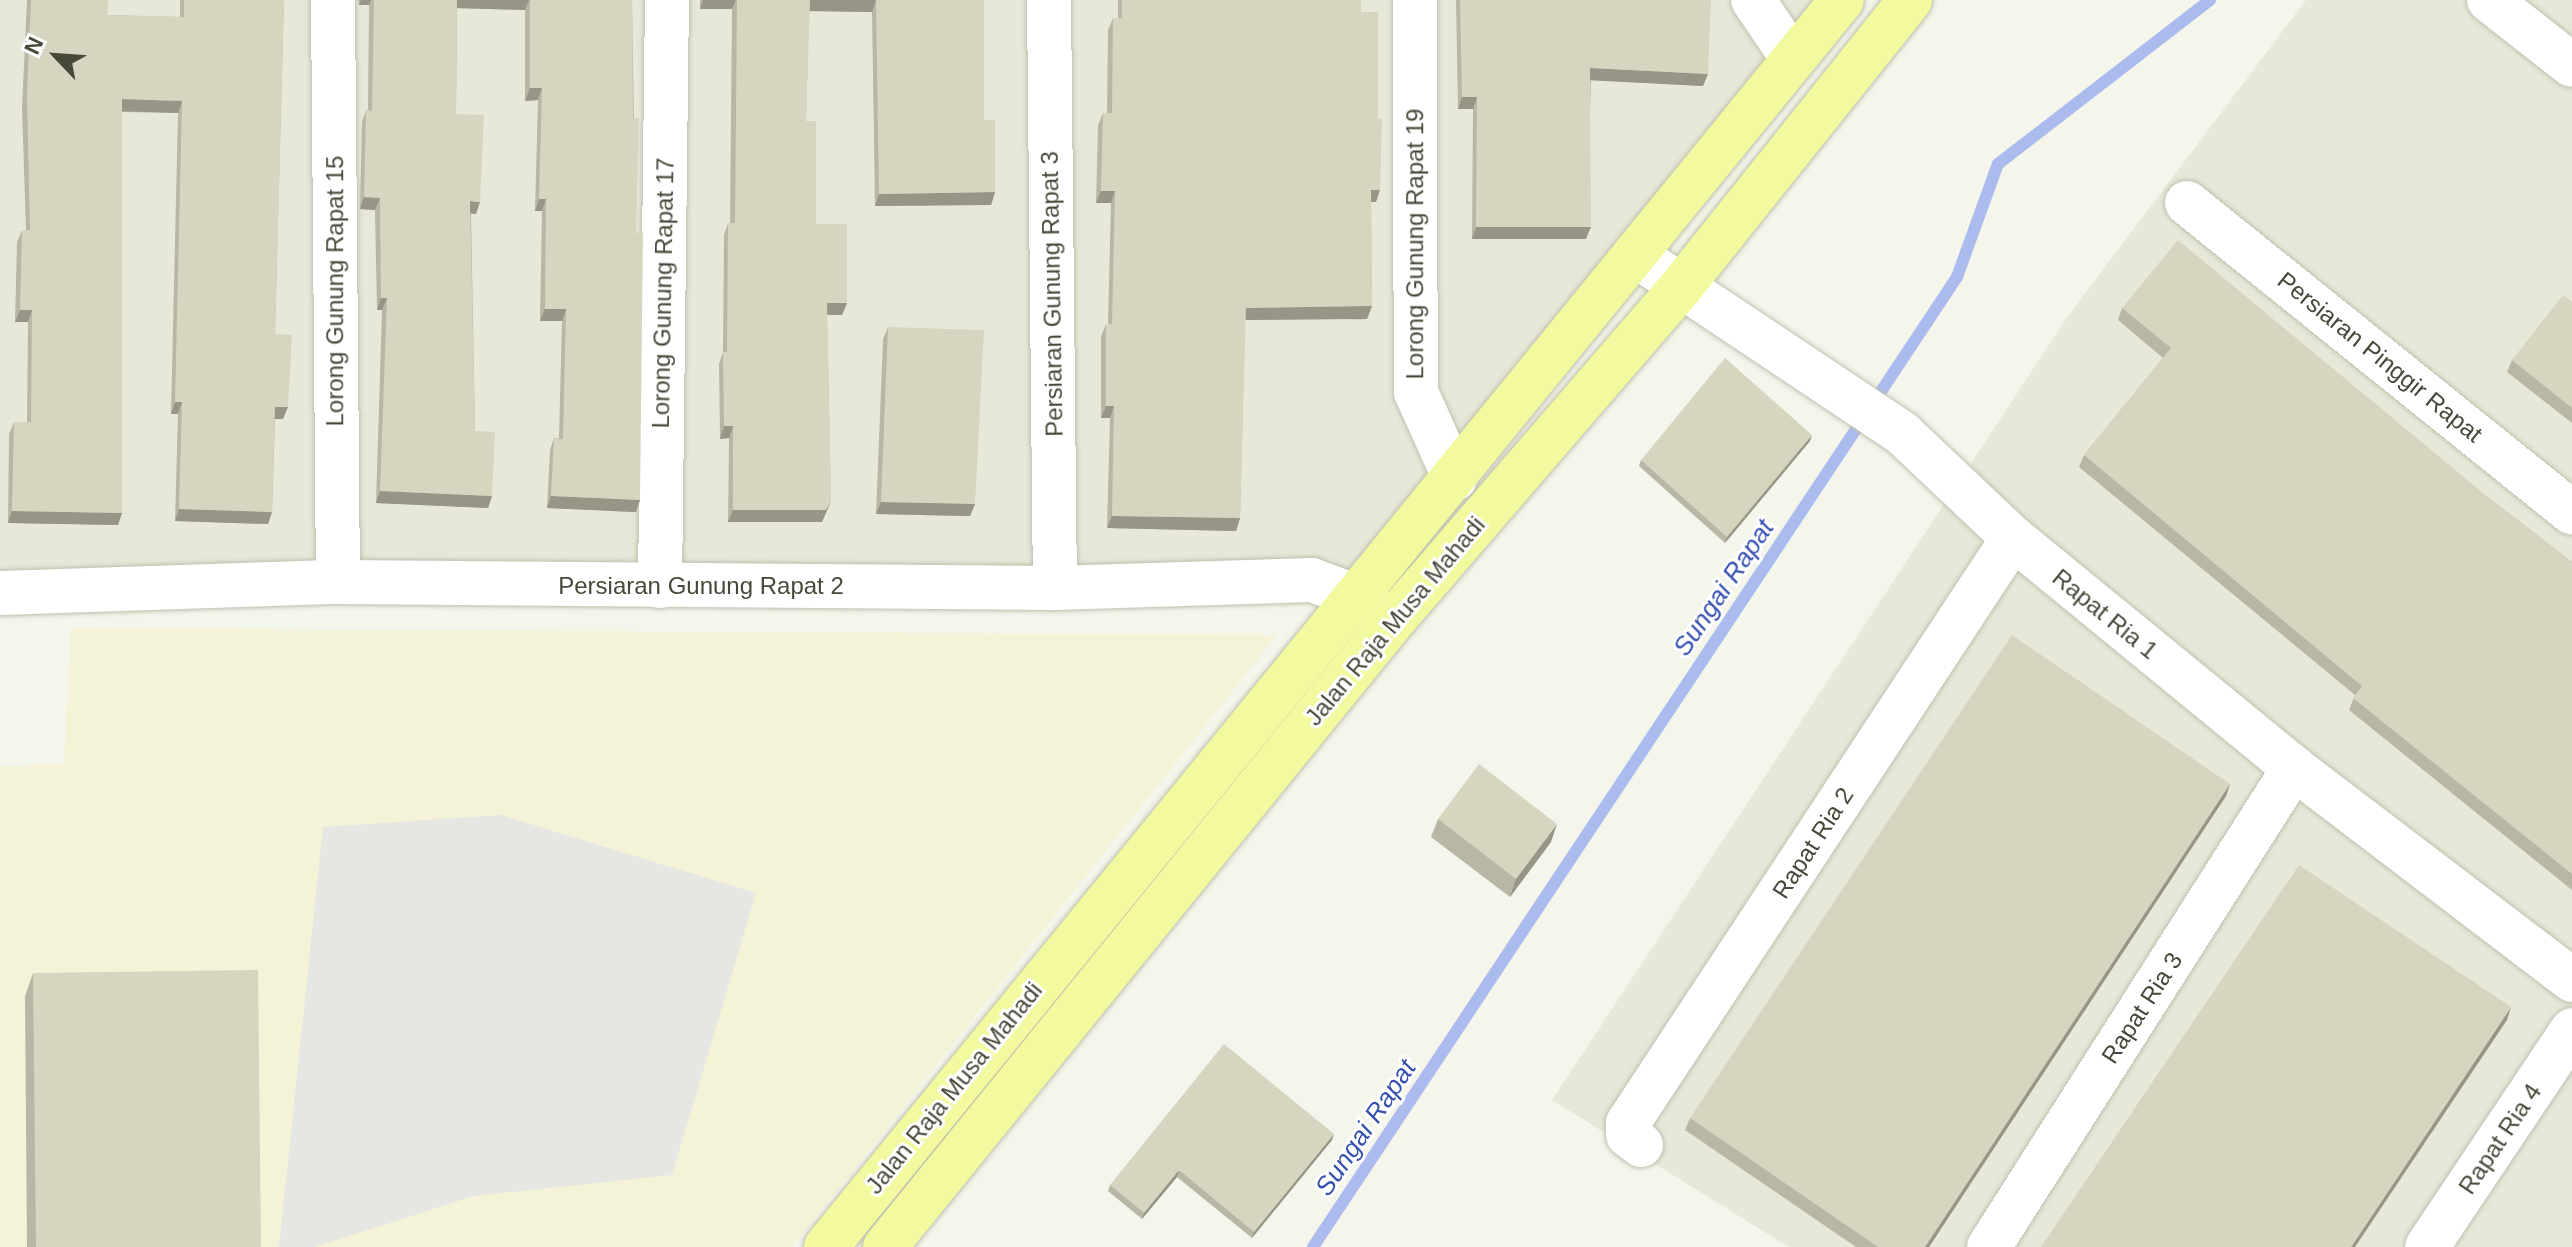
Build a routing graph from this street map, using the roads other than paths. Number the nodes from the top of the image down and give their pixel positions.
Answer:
1 (333, 0) edge
2 (667, 0) edge
3 (1049, 0) edge
4 (1415, 0) edge
5 (1753, 0) edge
6 (1842, 0) edge
7 (1910, 0) edge
8 (2489, 0) edge
9 (1793, 59) junction
10 (2572, 65) edge
11 (2187, 203) dead end
12 (1635, 255) junction
13 (1681, 287) junction
14 (1455, 479) junction
15 (2572, 512) edge
16 (2013, 538) junction
17 (338, 582) junction
18 (660, 586) junction
19 (1055, 588) junction
20 (0, 593) edge
21 (1355, 596) junction
22 (1391, 623) junction
23 (2294, 768) junction
24 (2572, 980) edge
25 (2572, 1030) edge
26 (1641, 1145) dead end
27 (826, 1247) edge
28 (885, 1247) edge
29 (1989, 1247) edge
30 (2427, 1247) edge

1 - 17 street, Lorong Gunung Rapat 15
2 - 18 street, Lorong Gunung Rapat 17
3 - 19 street, Persiaran Gunung Rapat 3
4 - 14 street, Lorong Gunung Rapat 19
5 - 9 street
6 - 9 main road, Jalan Raja Musa Mahadi
7 - 13 main road, Jalan Raja Musa Mahadi
8 - 10 street
9 - 12 main road, Jalan Raja Musa Mahadi
11 - 15 street, Persiaran Pinggir Rapat
12 - 13 street, Rapat Ria 1
12 - 14 main road, Jalan Raja Musa Mahadi
13 - 16 street, Rapat Ria 1
13 - 22 main road, Jalan Raja Musa Mahadi
14 - 21 main road, Jalan Raja Musa Mahadi
16 - 23 street, Rapat Ria 1
16 - 26 street, Rapat Ria 2
17 - 18 street, Persiaran Gunung Rapat 2
17 - 20 street, Persiaran Gunung Rapat 2
18 - 19 street, Persiaran Gunung Rapat 2
19 - 21 street, Persiaran Gunung Rapat 2
21 - 22 street, Persiaran Gunung Rapat 2
21 - 27 main road, Jalan Raja Musa Mahadi
22 - 28 main road, Jalan Raja Musa Mahadi
23 - 24 street, Rapat Ria 1
23 - 29 street, Rapat Ria 3
25 - 30 street, Rapat Ria 4

